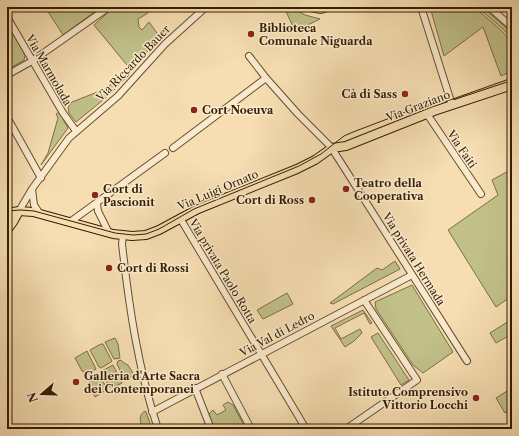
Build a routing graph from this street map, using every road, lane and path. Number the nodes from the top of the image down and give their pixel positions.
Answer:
1 (109, 7) edge
2 (206, 7) edge
3 (305, 7) edge
4 (330, 7) edge
5 (422, 7) edge
6 (489, 7) edge
7 (7, 17) edge
8 (512, 27) edge
9 (249, 56) dead end
10 (32, 61) junction
11 (7, 75) edge
12 (266, 78) junction
13 (512, 85) edge
14 (452, 105) junction
15 (427, 114) junction
16 (7, 117) edge
17 (76, 131) junction
18 (173, 148) dead end
19 (332, 148) junction
20 (165, 153) dead end
21 (40, 178) junction
22 (32, 190) junction
23 (481, 194) dead end
24 (97, 204) junction
25 (19, 212) junction
26 (7, 213) edge
27 (41, 214) junction
28 (180, 218) junction
29 (70, 222) junction
30 (7, 230) edge
31 (108, 233) junction
32 (123, 235) junction
33 (412, 274) junction
34 (364, 300) junction
35 (261, 354) junction
36 (467, 361) dead end
37 (222, 374) junction
38 (195, 388) junction
39 (151, 409) junction
40 (158, 429) edge
41 (211, 429) edge
42 (251, 429) edge
43 (306, 429) edge
44 (346, 429) edge

1 - 10 street
2 - 17 street, Via Riccardo Bauer
3 - 4 street
5 - 14 street
6 - 8 street
7 - 10 street, Via Marmolada
9 - 12 street, Via privata Hermada
10 - 11 street
10 - 17 street, Via Marmolada
12 - 18 street
12 - 19 street, Via privata Hermada
13 - 14 main road, Via Graziano
14 - 15 main road, Via Graziano
15 - 19 main road, Via Graziano
15 - 23 street, Via Faiti
16 - 21 street
17 - 21 street, Via Riccardo Bauer
19 - 28 main road, Via Luigi Ornato
19 - 33 street, Via privata Hermada
20 - 24 street
21 - 22 street, Via Riccardo Bauer
22 - 25 street, Via Riccardo Bauer
22 - 27 street
24 - 29 street
24 - 31 street
25 - 26 main road, Via Luigi Ornato
25 - 27 main road, Via Luigi Ornato
25 - 30 main road
27 - 29 main road, Via Luigi Ornato
28 - 32 main road, Via Luigi Ornato
28 - 35 street, Via privata Paolo Rotta
29 - 31 main road, Via Luigi Ornato
31 - 32 main road, Via Luigi Ornato
32 - 39 street
33 - 34 street, Via Val di Ledro
33 - 36 street, Via privata Hermada
34 - 35 street, Via Val di Ledro
34 - 44 street
35 - 37 street, Via Val di Ledro
35 - 43 street, Via privata Paolo Rotta
37 - 38 street, Via Val di Ledro
37 - 42 street
38 - 39 street, Via Val di Ledro
38 - 41 street
39 - 40 street

